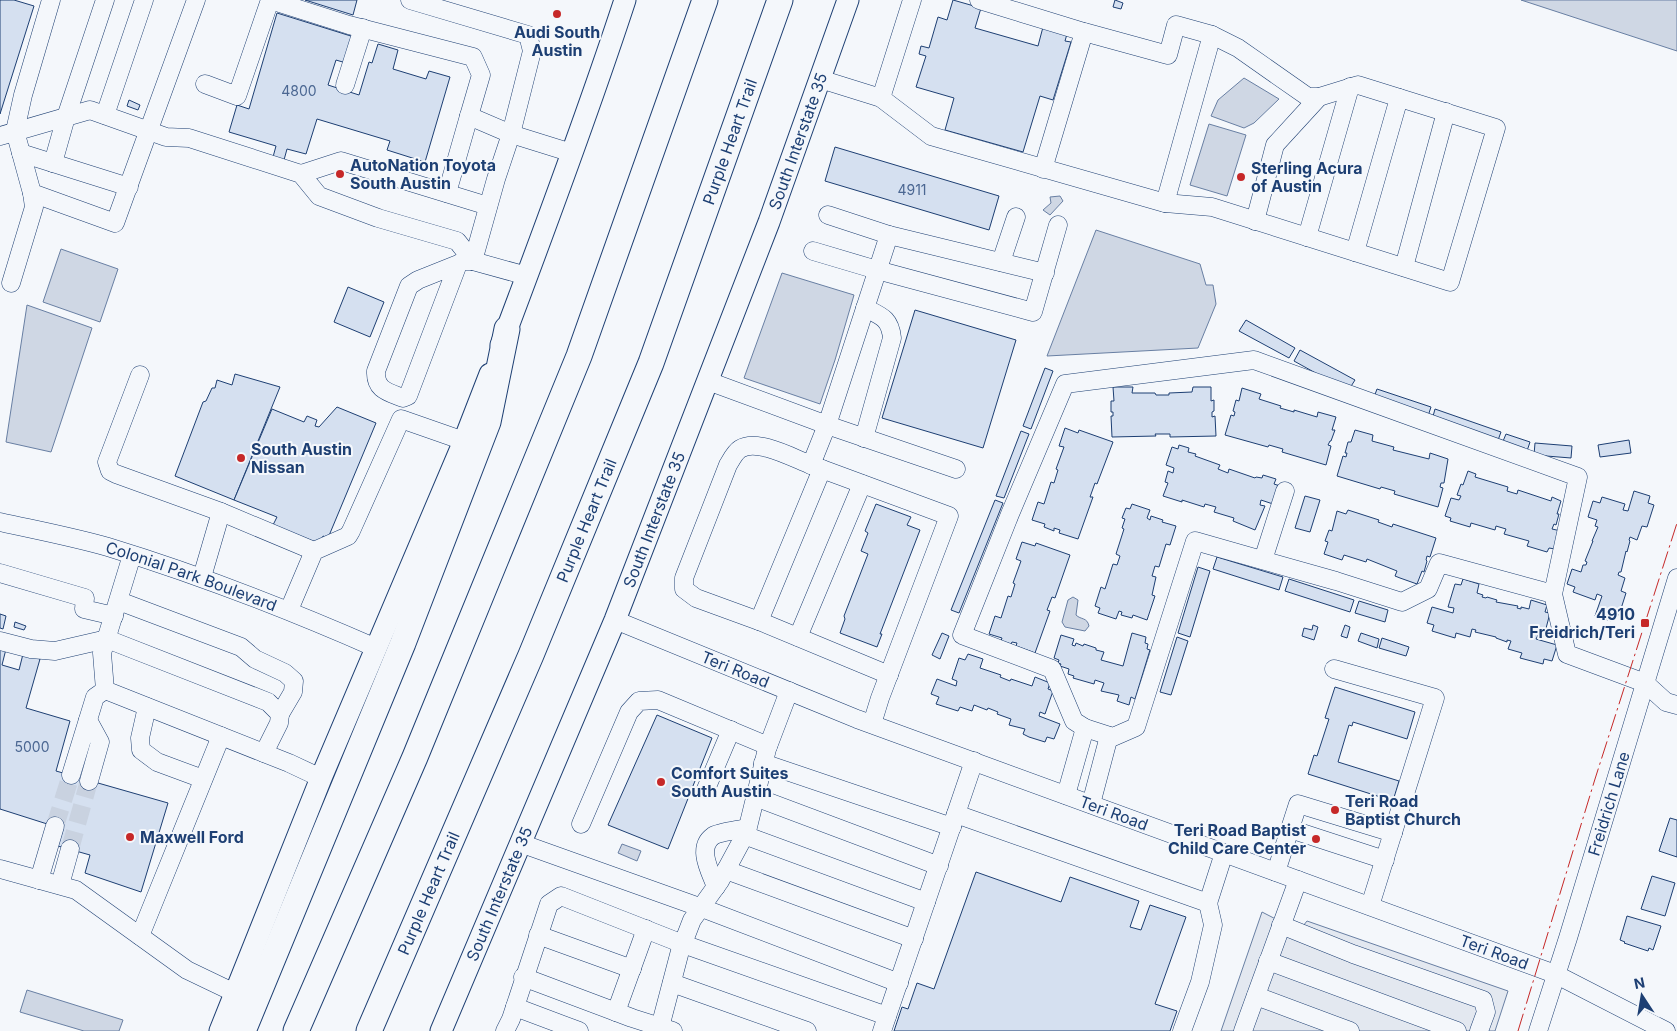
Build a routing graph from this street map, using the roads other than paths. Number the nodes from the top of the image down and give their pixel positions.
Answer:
1 (51, 0) edge
2 (105, 0) edge
3 (144, 0) edge
4 (196, 0) edge
5 (270, 0) edge
6 (410, 0) edge
7 (626, 0) edge
8 (699, 0) edge
9 (705, 0) edge
10 (780, 0) edge
11 (848, 0) edge
12 (912, 0) edge
13 (979, 0) edge
14 (363, 28) junction
15 (1084, 32) junction
16 (1212, 35) junction
17 (689, 47) junction
18 (820, 80) junction
19 (205, 84) dead end
20 (345, 85) dead end
21 (1350, 87) junction
22 (1319, 97) junction
23 (881, 98) junction
24 (1399, 98) junction
25 (1446, 112) junction
26 (105, 115) junction
27 (469, 116) junction
28 (66, 117) junction
29 (150, 131) junction
30 (8, 134) edge
31 (511, 134) junction
32 (21, 153) junction
33 (572, 153) junction
34 (52, 163) junction
35 (1043, 169) junction
36 (301, 174) junction
37 (129, 187) junction
38 (32, 193) junction
39 (447, 193) junction
40 (1165, 203) junction
41 (488, 206) junction
42 (828, 215) dead end
43 (1016, 217) dead end
44 (1255, 221) junction
45 (1058, 225) dead end
46 (889, 235) junction
47 (1307, 237) junction
48 (813, 251) dead end
49 (1355, 252) junction
50 (465, 262) junction
51 (1001, 262) junction
52 (1404, 267) junction
53 (877, 270) junction
54 (1045, 273) junction
55 (527, 276) junction
56 (11, 283) dead end
57 (865, 308) junction
58 (507, 329) junction
59 (140, 375) dead end
60 (708, 381) junction
61 (403, 398) junction
62 (401, 419) junction
63 (827, 425) junction
64 (864, 438) junction
65 (464, 441) junction
66 (816, 467) junction
67 (956, 469) dead end
68 (862, 484) junction
69 (1286, 491) dead end
70 (221, 512) junction
71 (0, 522) edge
72 (314, 551) junction
73 (132, 555) junction
74 (1264, 560) junction
75 (0, 573) edge
76 (202, 577) junction
77 (1677, 578) edge
78 (1553, 594) junction
79 (116, 609) junction
80 (289, 610) junction
81 (615, 620) junction
82 (759, 621) junction
83 (798, 637) junction
84 (107, 639) junction
85 (0, 642) edge
86 (376, 648) junction
87 (1334, 668) dead end
88 (888, 675) junction
89 (1645, 683) junction
90 (105, 690) junction
91 (789, 691) junction
92 (1677, 705) edge
93 (147, 707) junction
94 (280, 714) junction
95 (88, 720) junction
96 (872, 724) junction
97 (1085, 728) junction
98 (731, 730) junction
99 (220, 736) junction
100 (1109, 736) junction
101 (768, 746) junction
102 (264, 754) junction
103 (974, 762) junction
104 (763, 763) junction
105 (71, 775) tunnel mouth
106 (321, 778) junction
107 (203, 779) junction
108 (89, 781) tunnel mouth
109 (706, 789) dead end
110 (1066, 795) junction
111 (755, 797) junction
112 (1091, 804) junction
113 (954, 821) junction
114 (582, 824) dead end
115 (55, 826) tunnel mouth
116 (1290, 829) junction
117 (746, 832) junction
118 (1393, 833) junction
119 (520, 843) junction
120 (70, 849) tunnel mouth
121 (1224, 853) junction
122 (1385, 860) junction
123 (939, 866) junction
124 (0, 869) edge
125 (726, 870) junction
126 (1276, 872) junction
127 (39, 880) junction
128 (1298, 880) junction
129 (60, 886) junction
130 (716, 887) junction
131 (926, 902) junction
132 (1208, 903) junction
133 (1370, 906) junction
134 (702, 908) junction
135 (1281, 925) junction
136 (646, 930) junction
137 (538, 935) junction
138 (140, 936) junction
139 (914, 939) junction
140 (683, 944) junction
141 (1268, 961) junction
142 (632, 969) junction
143 (1555, 974) junction
144 (524, 977) junction
145 (672, 983) junction
146 (899, 983) junction
147 (235, 993) junction
148 (1256, 996) junction
149 (515, 1007) junction
150 (616, 1012) junction
151 (885, 1023) edge
152 (664, 1030) edge
153 (220, 1031) edge
154 (243, 1031) edge
155 (296, 1031) edge
156 (369, 1031) edge
157 (441, 1031) edge
158 (505, 1031) edge
159 (579, 1031) edge
160 (807, 1031) edge
161 (1182, 1031) edge
162 (1244, 1031) edge
163 (1350, 1031) edge
164 (1457, 1031) edge
165 (1479, 1031) edge
166 (1538, 1031) edge
167 (1666, 1031) edge

1 - 30 street
2 - 28 street
3 - 26 street
4 - 29 street
5 - 14 street
5 - 19 street
6 - 31 street
7 - 33 main road
8 - 17 highway
9 - 17 highway
10 - 156 highway, Purple Heart Trail
11 - 18 main road, South Interstate 35
12 - 23 street
13 - 15 street
14 - 20 street
14 - 27 street
15 - 16 street
15 - 35 street
16 - 22 street
16 - 40 street
17 - 155 highway
18 - 23 street
18 - 60 main road, South Interstate 35
21 - 22 street
21 - 24 street
21 - 47 street
22 - 44 street
23 - 35 street
24 - 25 street
24 - 49 street
25 - 52 street
25 - 52 street
26 - 28 street
26 - 29 street
27 - 31 street
27 - 39 street
28 - 30 street
28 - 34 street
29 - 36 street
29 - 37 street
30 - 32 street
31 - 33 street
31 - 41 street
32 - 34 street
32 - 38 street
33 - 55 main road
34 - 37 street
35 - 40 street
36 - 39 street
36 - 50 street
37 - 38 street
38 - 56 street
39 - 41 street
40 - 44 street
41 - 50 street
42 - 46 street
43 - 51 street
44 - 47 street
45 - 54 street
46 - 51 street
46 - 53 street
47 - 49 street
48 - 53 street
49 - 52 street
50 - 55 street
50 - 61 street
50 - 61 street
51 - 54 street
53 - 54 street
53 - 57 street
55 - 58 main road
57 - 63 street
57 - 64 street
58 - 65 main road
58 - 154 highway
59 - 70 street
60 - 63 street
60 - 81 main road, South Interstate 35
61 - 62 street
62 - 65 street
62 - 72 street
63 - 64 street
63 - 66 street
64 - 67 street
65 - 86 main road
66 - 68 street
66 - 82 street
66 - 82 street
68 - 83 street
68 - 88 street
69 - 74 street
70 - 72 street
70 - 76 street
71 - 73 street, Colonial Park Boulevard
72 - 80 street
73 - 76 street, Colonial Park Boulevard
73 - 79 street
74 - 78 street
74 - 100 street
75 - 79 street
76 - 80 street, Colonial Park Boulevard
77 - 89 street, Freidrich Lane
78 - 89 street
78 - 97 street
79 - 84 street
79 - 94 street
80 - 86 street, Colonial Park Boulevard
81 - 91 street, Teri Road
81 - 119 main road, South Interstate 35
82 - 83 street
83 - 88 street
84 - 85 street
84 - 90 street
84 - 94 street
86 - 106 main road
87 - 118 street
88 - 96 street
89 - 92 street
89 - 143 street, Freidrich Lane
90 - 93 street
90 - 95 street
91 - 96 street, Teri Road
91 - 101 street
93 - 99 street
93 - 107 street
94 - 102 street
95 - 105 street
95 - 108 street
96 - 103 street, Teri Road
97 - 100 street
97 - 110 street
98 - 101 street
98 - 109 street
98 - 114 street
99 - 102 street
99 - 107 street
100 - 112 street
101 - 104 street
102 - 106 street
103 - 110 street, Teri Road
103 - 113 street
104 - 111 street
104 - 113 street
106 - 147 main road
107 - 138 street
110 - 112 street, Teri Road
111 - 117 street
111 - 123 street
112 - 121 street, Teri Road
113 - 123 street
113 - 132 street
115 - 127 street
116 - 118 street
116 - 122 street
116 - 126 street
117 - 125 street
117 - 130 street
117 - 131 street
118 - 122 street
119 - 134 street
119 - 157 main road, South Interstate 35
120 - 129 street
121 - 126 street, Teri Road
121 - 132 street
122 - 133 street
123 - 131 street
124 - 127 street
125 - 130 street
125 - 139 street
126 - 128 street, Teri Road
127 - 129 street
128 - 133 street, Teri Road
128 - 135 street
129 - 138 street
130 - 134 street
131 - 139 street
132 - 161 street
133 - 143 street, Teri Road
134 - 140 street
134 - 146 street
135 - 141 street
135 - 165 street
136 - 137 street
136 - 140 street
136 - 142 street
137 - 142 street
137 - 144 street
138 - 147 street
139 - 146 street
140 - 145 street
140 - 151 street
141 - 148 street
141 - 164 street
142 - 150 street
143 - 166 street, Freidrich Lane
143 - 167 street, Teri Road
144 - 149 street
144 - 150 street
145 - 152 street
145 - 160 street
146 - 151 street
147 - 153 main road
148 - 162 street
148 - 163 street
149 - 158 street
149 - 159 street
150 - 152 street

